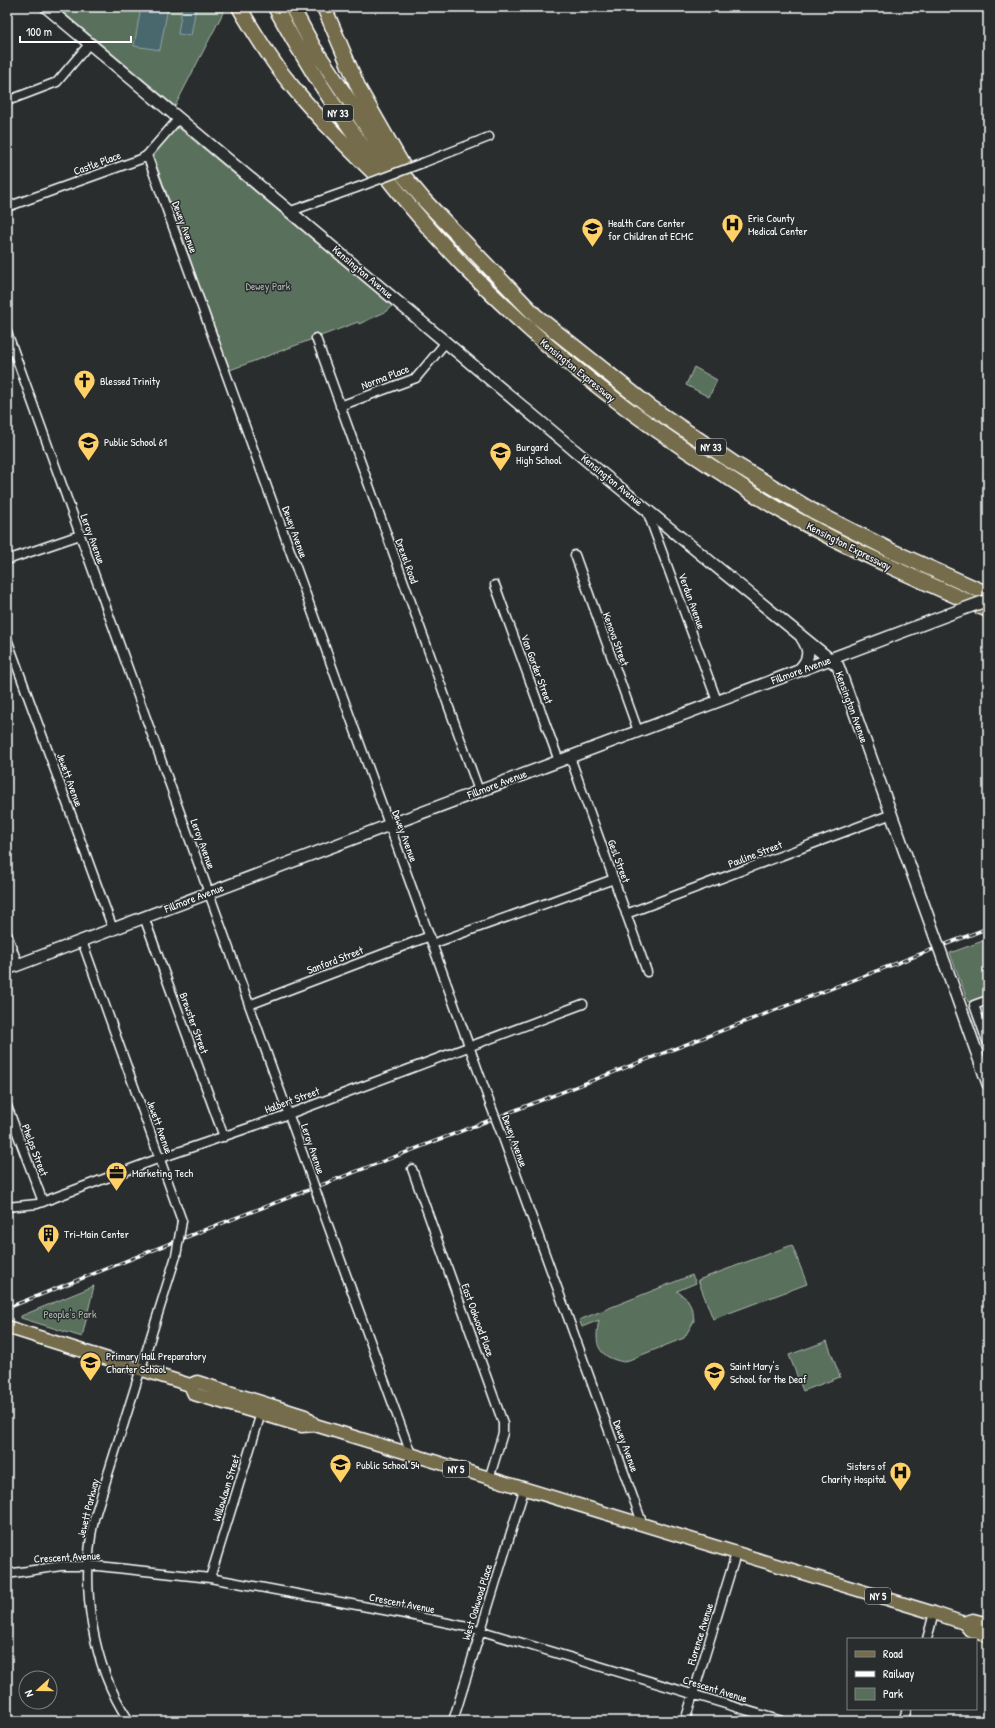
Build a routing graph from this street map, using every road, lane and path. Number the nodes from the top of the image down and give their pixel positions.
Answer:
1 (46, 7) edge
2 (238, 7) edge
3 (275, 7) edge
4 (292, 7) edge
5 (324, 7) edge
6 (90, 43) junction
7 (7, 101) edge
8 (179, 118) junction
9 (489, 137) dead end
10 (147, 155) junction
11 (424, 200) junction
12 (7, 207) edge
13 (291, 211) junction
14 (413, 211) junction
15 (7, 332) edge
16 (316, 338) dead end
17 (446, 342) junction
18 (340, 406) junction
19 (646, 508) junction
20 (80, 535) junction
21 (574, 555) dead end
22 (7, 560) edge
23 (494, 585) dead end
24 (988, 594) edge
25 (988, 600) edge
26 (988, 610) edge
27 (798, 633) junction
28 (7, 639) edge
29 (829, 659) junction
30 (798, 670) junction
31 (717, 701) junction
32 (638, 731) junction
33 (570, 756) junction
34 (559, 761) junction
35 (479, 791) junction
36 (892, 814) junction
37 (390, 825) junction
38 (614, 879) junction
39 (209, 893) junction
40 (626, 914) junction
41 (144, 917) junction
42 (113, 929) junction
43 (7, 934) edge
44 (431, 940) junction
45 (82, 941) junction
46 (18, 964) junction
47 (7, 969) edge
48 (648, 972) dead end
49 (988, 1000) edge
50 (249, 1004) junction
51 (583, 1004) dead end
52 (988, 1044) edge
53 (469, 1046) junction
54 (988, 1084) edge
55 (7, 1106) edge
56 (289, 1114) junction
57 (224, 1137) junction
58 (160, 1159) junction
59 (412, 1169) dead end
60 (43, 1202) junction
61 (7, 1207) edge
62 (7, 1327) edge
63 (141, 1370) junction
64 (262, 1409) junction
65 (411, 1454) junction
66 (489, 1479) junction
67 (524, 1490) junction
68 (643, 1525) junction
69 (736, 1554) junction
70 (89, 1565) junction
71 (7, 1574) edge
72 (210, 1578) junction
73 (934, 1613) junction
74 (964, 1623) junction
75 (988, 1624) edge
76 (479, 1630) junction
77 (988, 1636) edge
78 (927, 1638) edge
79 (694, 1694) junction
80 (907, 1710) edge
81 (129, 1721) edge
82 (453, 1721) edge
83 (685, 1721) edge
84 (782, 1721) edge
85 (903, 1721) edge

1 - 6 street, Kensington Avenue
2 - 14 highway
3 - 14 highway, Kensington Expressway / NY 33
4 - 11 highway, Kensington Expressway / NY 33
5 - 11 highway
6 - 7 street
6 - 8 street, Kensington Avenue
8 - 10 street, Castle Place
8 - 13 street, Kensington Avenue
9 - 13 street, bridge
10 - 12 street, Castle Place
10 - 37 street, Dewey Avenue
11 - 24 highway, Kensington Expressway / NY 33
13 - 17 street, Kensington Avenue
14 - 26 highway, Kensington Expressway / NY 33
15 - 20 street, Leroy Avenue
16 - 18 street, Drexel Road
17 - 18 street, Norma Place
17 - 19 street, Kensington Avenue
18 - 35 street, Drexel Road
19 - 27 street, Kensington Avenue
19 - 31 street, Verdun Avenue
20 - 22 street
20 - 39 street, Leroy Avenue
21 - 32 street, Kenova Street
23 - 34 street, Van Gorder Street
25 - 29 street, Fillmore Avenue, bridge
27 - 29 street, Kensington Avenue
27 - 30 street
28 - 42 street, Jewett Avenue
29 - 30 street, Fillmore Avenue
29 - 36 street, Kensington Avenue
30 - 31 street, Fillmore Avenue
31 - 32 street, Fillmore Avenue
32 - 33 street, Fillmore Avenue
33 - 34 street, Fillmore Avenue
33 - 38 street, Gesl Street
34 - 35 street, Fillmore Avenue
35 - 37 street, Fillmore Avenue
36 - 40 street, Pauline Street
36 - 54 street, Kensington Avenue, bridge
37 - 39 street, Fillmore Avenue
37 - 44 street, Dewey Avenue
38 - 40 street, Gesl Street
38 - 44 street, Sanford Street
39 - 41 street, Fillmore Avenue
39 - 50 street, Leroy Avenue
40 - 48 street, Gesl Street
41 - 42 street, Fillmore Avenue
41 - 57 street, Brewster Street
42 - 45 street, Fillmore Avenue
43 - 46 street
44 - 50 street, Sanford Street
44 - 53 street, Dewey Avenue
45 - 46 street, Fillmore Avenue
45 - 58 street, Jewett Avenue
46 - 47 street, Fillmore Avenue
49 - 52 street
50 - 56 street, Leroy Avenue
51 - 53 street, Halbert Street
53 - 56 street, Halbert Street
53 - 68 street, Dewey Avenue, bridge
55 - 60 street, Phelps Street
56 - 57 street, Halbert Street
56 - 65 street, Leroy Avenue, bridge
57 - 58 street, Halbert Street
58 - 60 street, Halbert Street
58 - 63 street, Jewett Avenue, bridge
59 - 66 street, East Oakwood Place
60 - 61 street, Halbert Street
62 - 63 main road, NY 5
63 - 64 main road, NY 5
63 - 70 street, Jewett Parkway
64 - 65 main road, NY 5
64 - 72 street, Willowlawn Street
65 - 66 main road, NY 5
66 - 67 main road, NY 5
67 - 68 main road, NY 5
67 - 76 street, West Oakwood Place
68 - 69 main road, NY 5
69 - 73 main road, NY 5
69 - 79 street, Florence Avenue
70 - 71 street, Crescent Avenue
70 - 72 street, Crescent Avenue
70 - 81 street, Jewett Parkway
72 - 76 street, Crescent Avenue
73 - 74 main road, NY 5
73 - 78 street
74 - 75 main road, NY 5
74 - 77 main road, NY 5
76 - 79 street, Crescent Avenue
76 - 82 street, West Oakwood Place
79 - 83 street, Florence Avenue
79 - 84 street, Crescent Avenue
80 - 85 street

